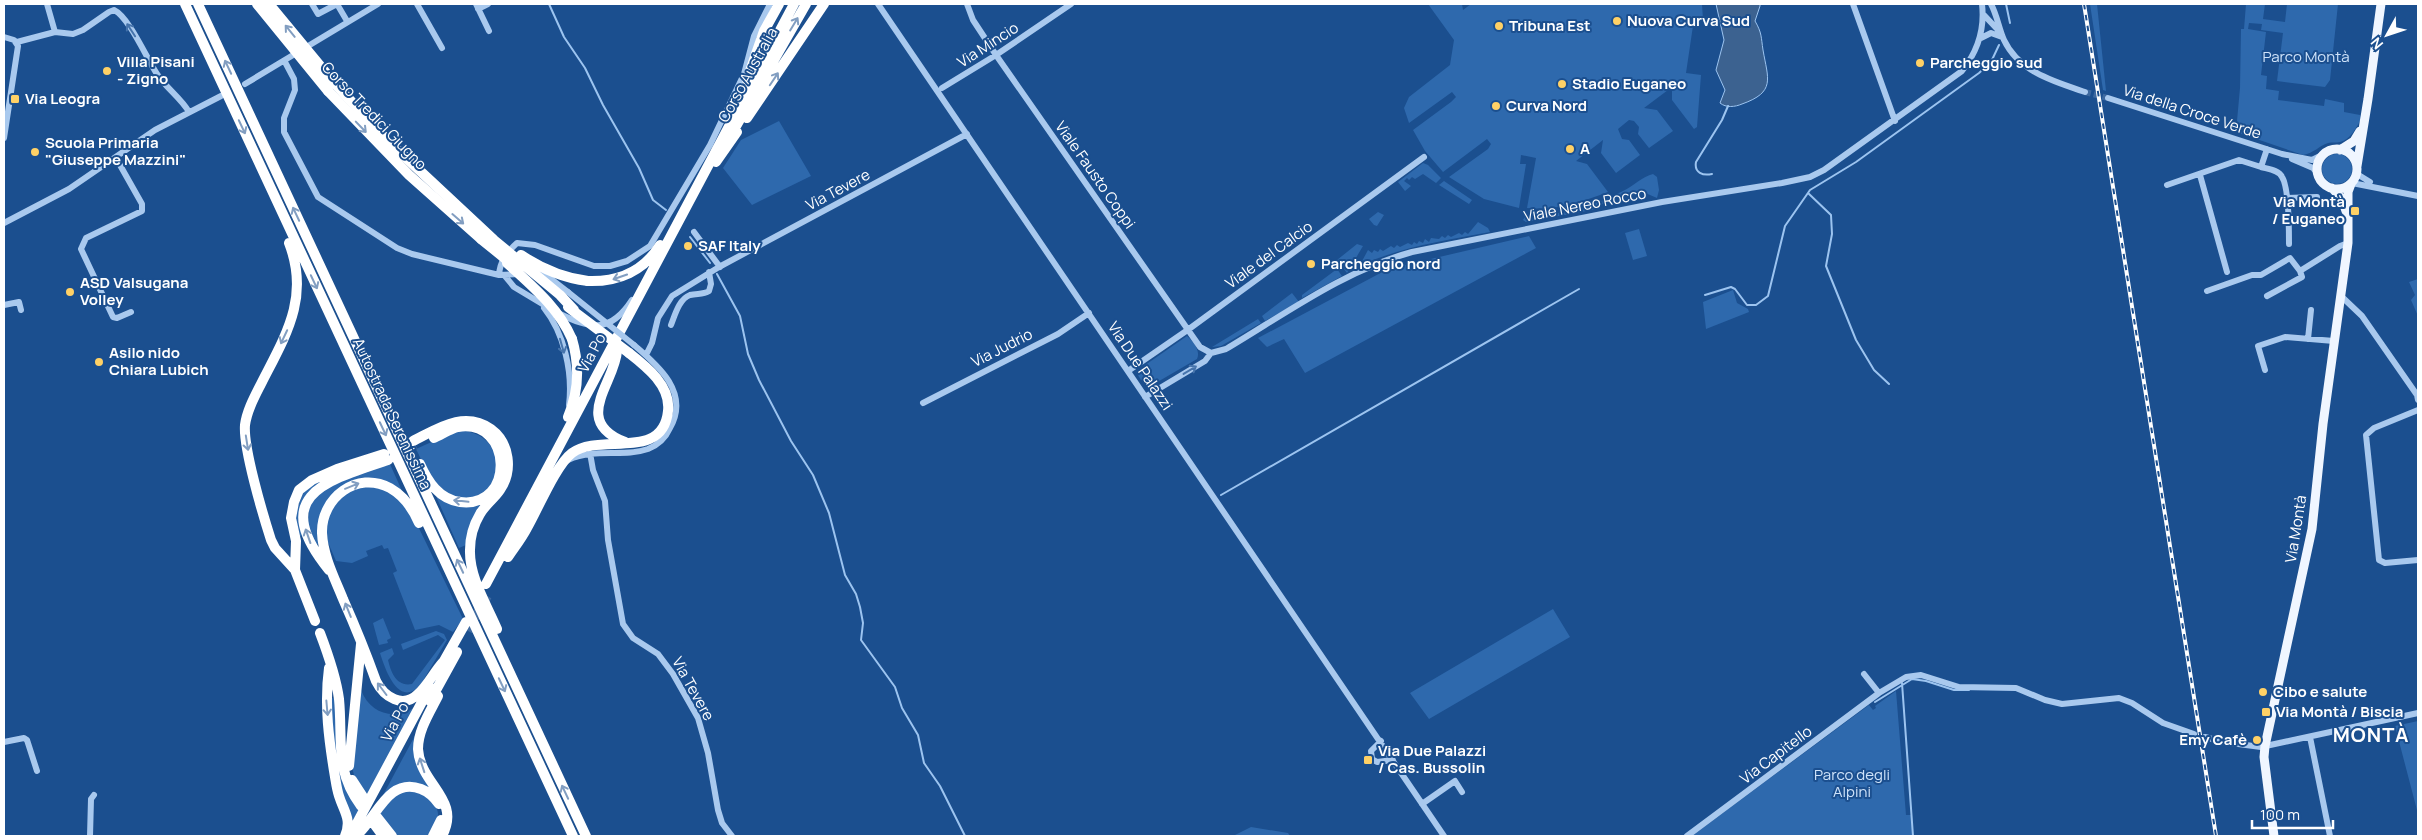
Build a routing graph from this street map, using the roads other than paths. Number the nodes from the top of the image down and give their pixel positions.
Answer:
1 (47, 4) edge
2 (185, 4) edge
3 (198, 4) edge
4 (257, 4) edge
5 (269, 4) edge
6 (312, 4) edge
7 (337, 4) edge
8 (378, 4) edge
9 (417, 4) edge
10 (488, 4) edge
11 (770, 4) edge
12 (779, 4) edge
13 (794, 4) edge
14 (806, 4) edge
15 (824, 4) edge
16 (878, 4) edge
17 (967, 4) edge
18 (1071, 4) edge
19 (1853, 4) edge
20 (1982, 4) edge
21 (1991, 4) edge
22 (2380, 4) edge
23 (477, 6) edge
24 (1983, 14) junction
25 (1996, 16) junction
26 (347, 21) junction
27 (489, 31) dead end
28 (54, 32) junction
29 (4, 37) edge
30 (1981, 38) junction
31 (2003, 38) junction
32 (17, 44) junction
33 (442, 48) dead end
34 (996, 55) junction
35 (285, 62) junction
36 (246, 84) dead end
37 (942, 88) dead end
38 (2085, 92) tunnel mouth
39 (218, 97) dead end
40 (2108, 98) tunnel mouth
41 (189, 112) junction
42 (1895, 121) junction
43 (2365, 122) junction
44 (968, 134) junction
45 (723, 136) junction
46 (4, 138) edge
47 (2267, 150) junction
48 (2340, 150) junction
49 (2282, 154) junction
50 (2324, 154) junction
51 (1424, 157) dead end
52 (116, 158) junction
53 (716, 162) junction
54 (2261, 167) junction
55 (2357, 170) junction
56 (2318, 174) junction
57 (2200, 175) junction
58 (2351, 183) junction
59 (2167, 185) dead end
60 (2378, 186) junction
61 (2332, 188) junction
62 (695, 189) junction
63 (272, 190) junction
64 (2418, 196) edge
65 (2317, 197) dead end
66 (2287, 198) junction
67 (457, 205) junction
68 (4, 223) edge
69 (2350, 224) junction
70 (694, 232) dead end
71 (481, 239) junction
72 (2348, 243) junction
73 (2289, 244) dead end
74 (720, 267) junction
75 (2300, 270) junction
76 (710, 272) junction
77 (2227, 272) dead end
78 (502, 275) junction
79 (647, 281) junction
80 (2207, 291) dead end
81 (2267, 296) dead end
82 (2341, 296) junction
83 (540, 303) junction
84 (4, 305) edge
85 (21, 310) dead end
86 (574, 310) junction
87 (2311, 310) dead end
88 (131, 312) dead end
89 (1090, 313) junction
90 (671, 325) dead end
91 (1189, 329) junction
92 (625, 334) dead end
93 (2308, 339) junction
94 (2334, 341) junction
95 (631, 349) junction
96 (1211, 353) junction
97 (646, 355) junction
98 (368, 369) junction
99 (2264, 370) dead end
100 (1128, 371) junction
101 (1145, 397) junction
102 (2418, 397) edge
103 (923, 403) dead end
104 (2418, 410) edge
105 (568, 418) junction
106 (628, 444) junction
107 (590, 452) junction
108 (563, 463) junction
109 (543, 476) junction
110 (508, 557) junction
111 (2418, 560) edge
112 (445, 564) junction
113 (295, 570) junction
114 (334, 576) junction
115 (315, 621) dead end
116 (320, 632) dead end
117 (362, 643) junction
118 (455, 655) junction
119 (330, 660) junction
120 (443, 662) junction
121 (1864, 674) dead end
122 (1879, 693) junction
123 (2418, 713) edge
124 (2194, 734) dead end
125 (2205, 736) dead end
126 (540, 737) junction
127 (2310, 737) junction
128 (4, 742) edge
129 (1380, 742) junction
130 (2265, 746) junction
131 (1393, 760) junction
132 (37, 771) dead end
133 (1462, 792) dead end
134 (94, 795) dead end
135 (1422, 804) junction
136 (356, 835) edge
137 (90, 836) edge
138 (345, 836) edge
139 (383, 836) edge
140 (392, 836) edge
141 (433, 836) edge
142 (442, 836) edge
143 (573, 836) edge
144 (586, 836) edge
145 (732, 836) edge
146 (1444, 836) edge
147 (1688, 836) edge
148 (2274, 836) edge
149 (2330, 836) edge

1 - 28 street
2 -> 63 highway, Autostrada Serenissima
98 -> 3 highway, Autostrada Serenissima
4 -> 71 highway, Corso Tredici Giugno, bridge
67 -> 5 highway, Corso Tredici Giugno, bridge
6 - 7 street
7 - 26 street
8 - 26 street
9 - 33 street
10 - 23 street
11 - 78 street
12 - 45 highway
13 - 45 highway, Corso Australia
53 -> 14 highway, Corso Australia
53 -> 15 highway
16 - 44 street, Via Due Palazzi
17 - 34 street, Viale Fausto Coppi
18 - 34 street, Via Mincio
19 - 42 street
20 - 24 street, Viale Nereo Rocco
21 - 25 street
22 - 43 main road, Via Montà
23 - 27 street
24 - 25 street
24 - 30 street, Viale Nereo Rocco
24 - 31 street
25 - 31 street
26 - 35 street
28 - 32 street
41 -> 28 street
29 - 32 street
30 - 31 street
30 - 42 street, Viale Nereo Rocco
31 - 38 street
32 - 46 street
34 - 37 street, Via Mincio
34 - 91 street, Viale Fausto Coppi
35 - 36 street
35 - 78 street
39 - 41 street
40 - 47 street, Via della Croce Verde
41 - 52 street
42 - 96 street, Viale Nereo Rocco
43 - 48 main road, Via Montà
43 - 55 main road, Via Montà
44 - 74 street, Via Tevere
44 - 89 street, Via Due Palazzi
45 - 62 highway, Via Po
47 - 49 street, Via della Croce Verde
47 - 54 street, Via della Croce Verde
48 - 50 main road, Via Montà
48 - 55 main road
49 - 50 street, Via della Croce Verde
49 - 56 street, Via della Croce Verde
50 - 56 main road
51 - 91 street, Viale del Calcio
52 - 68 street
52 - 88 street
53 - 92 highway, Via Po
54 - 57 street, Via della Croce Verde
54 - 66 street, Via della Croce Verde
55 - 58 main road, Via Montà
55 - 60 street
56 - 61 main road, Via Montà
57 - 59 street, Via della Croce Verde
57 - 77 street
58 - 60 street
58 - 61 main road
58 - 69 main road, Via Montà
60 - 64 street
61 - 69 main road, Via Montà
62 -> 67 highway, bridge
62 - 79 highway, Via Po
63 -> 112 highway, Autostrada Serenissima
63 -> 113 highway
65 - 66 street
66 - 73 street, Via della Croce Verde
67 - 86 highway, bridge
69 - 72 main road, Via Montà
70 - 74 street
71 - 86 highway, bridge
71 - 105 highway, bridge
72 - 75 street
72 - 82 main road, Via Montà
74 - 76 street, Via Tevere
75 - 80 street
75 - 81 street
76 - 90 street
76 - 97 street, Via Tevere
78 - 83 street
78 - 95 street, bridge
79 - 83 street
79 - 109 highway, Via Po
82 - 94 main road, Via Montà
82 - 102 street
83 -> 105 street
84 - 85 street
86 - 95 highway, bridge
87 - 93 street
89 - 100 street, Via Due Palazzi
89 - 103 street, Via Judrio
91 - 96 street, Viale Fausto Coppi
91 - 100 street, Viale del Calcio
93 - 94 street
93 - 99 street
94 - 130 main road, Via Montà
95 - 97 street
95 - 106 highway
101 -> 96 street, Viale Nereo Rocco
97 - 107 street
126 -> 98 highway, Autostrada Serenissima
126 -> 98 highway
100 - 101 street, Via Due Palazzi
101 - 129 street, Via Due Palazzi
104 - 111 street
105 - 109 highway
106 - 108 highway
106 - 110 highway, Via Po
107 - 108 street
107 - 145 street, Via Tevere
108 - 110 highway
109 - 110 highway, Via Po
114 -> 112 highway
112 -> 143 highway, Autostrada Serenissima
114 -> 113 highway
113 - 115 highway
117 -> 114 highway
116 - 119 highway
117 - 119 highway
120 -> 117 highway
118 - 120 highway, Via Po
118 - 136 highway, Via Po
142 -> 118 highway
119 -> 138 highway
120 - 136 highway, Via Po
121 - 122 street
122 - 124 street, Via Capitello
122 - 147 street, Via Capitello
123 - 127 street
125 - 130 street
144 -> 126 highway, Autostrada Serenissima
127 - 130 street
127 - 149 street
128 - 132 street
129 - 131 street, Via Due Palazzi
129 - 131 street
130 - 148 main road, Via Montà
131 - 135 street, Via Due Palazzi
133 - 135 street
134 - 137 street
135 - 146 street, Via Due Palazzi
136 - 141 highway
139 - 140 highway

